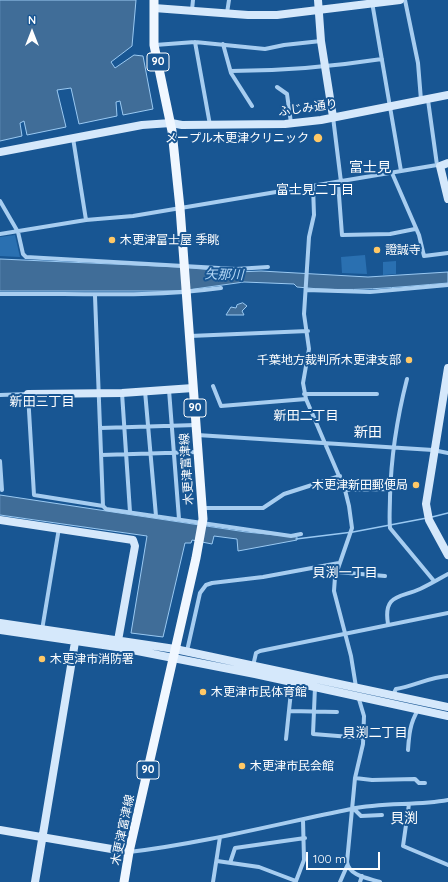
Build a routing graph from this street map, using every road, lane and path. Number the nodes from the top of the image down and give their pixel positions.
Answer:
1 (193, 0) edge
2 (229, 0) edge
3 (318, 0) edge
4 (400, 0) edge
5 (405, 0) edge
6 (372, 2) edge
7 (154, 4) edge
8 (192, 10) junction
9 (318, 11) junction
10 (227, 13) junction
11 (321, 41) junction
12 (195, 42) junction
13 (223, 44) junction
14 (154, 45) junction
15 (382, 59) junction
16 (325, 67) junction
17 (231, 71) junction
18 (278, 87) dead end
19 (448, 95) edge
20 (425, 100) junction
21 (252, 106) dead end
22 (390, 107) junction
23 (333, 117) junction
24 (170, 123) junction
25 (291, 124) junction
26 (210, 125) junction
27 (73, 138) junction
28 (0, 152) edge
29 (442, 165) edge
30 (401, 171) junction
31 (392, 172) junction
32 (340, 182) junction
33 (313, 186) junction
34 (448, 199) edge
35 (0, 201) edge
36 (180, 208) junction
37 (86, 220) junction
38 (416, 230) junction
39 (18, 232) junction
40 (0, 234) edge
41 (448, 253) edge
42 (185, 265) junction
43 (268, 268) dead end
44 (448, 285) edge
45 (221, 288) dead end
46 (306, 290) junction
47 (187, 293) junction
48 (0, 294) edge
49 (95, 296) junction
50 (308, 331) junction
51 (190, 336) junction
52 (448, 368) edge
53 (407, 379) dead end
54 (213, 386) dead end
55 (193, 388) junction
56 (169, 390) junction
57 (145, 391) junction
58 (99, 393) junction
59 (122, 393) junction
60 (28, 394) junction
61 (378, 394) dead end
62 (0, 395) edge
63 (305, 397) junction
64 (171, 425) junction
65 (196, 425) junction
66 (148, 426) junction
67 (124, 427) junction
68 (100, 428) junction
69 (197, 435) junction
70 (326, 443) junction
71 (394, 447) junction
72 (433, 450) junction
73 (198, 452) junction
74 (174, 453) junction
75 (448, 453) edge
76 (150, 454) junction
77 (101, 455) junction
78 (126, 455) junction
79 (0, 461) edge
80 (340, 476) junction
81 (390, 489) junction
82 (2, 490) dead end
83 (345, 490) junction
84 (103, 506) junction
85 (202, 508) junction
86 (130, 512) junction
87 (156, 516) junction
88 (178, 519) junction
89 (0, 520) edge
90 (203, 523) junction
91 (59, 528) junction
92 (301, 534) dead end
93 (448, 556) edge
94 (339, 563) junction
95 (336, 572) junction
96 (448, 574) edge
97 (385, 576) dead end
98 (434, 581) junction
99 (448, 613) edge
100 (0, 622) edge
101 (388, 624) junction
102 (0, 630) edge
103 (42, 633) junction
104 (344, 633) junction
105 (76, 638) junction
106 (117, 644) junction
107 (175, 649) junction
108 (186, 651) junction
109 (172, 658) junction
110 (253, 666) junction
111 (448, 676) edge
112 (292, 682) junction
113 (356, 686) junction
114 (314, 687) junction
115 (393, 694) junction
116 (358, 696) junction
117 (448, 707) edge
118 (418, 710) junction
119 (289, 711) junction
120 (314, 712) junction
121 (337, 712) dead end
122 (448, 716) edge
123 (364, 738) junction
124 (286, 739) dead end
125 (408, 750) dead end
126 (355, 778) junction
127 (425, 783) dead end
128 (448, 800) edge
129 (409, 804) junction
130 (353, 808) junction
131 (382, 815) dead end
132 (303, 820) junction
133 (0, 830) edge
134 (42, 837) junction
135 (220, 837) junction
136 (305, 838) junction
137 (129, 852) junction
138 (216, 861) junction
139 (230, 863) junction
140 (347, 865) junction
141 (448, 865) edge
142 (362, 876) junction
143 (35, 882) edge
144 (124, 882) edge
145 (213, 882) edge
146 (340, 882) edge
147 (360, 882) edge
148 (380, 882) edge

1 - 8 street
2 - 10 street
3 - 9 street
4 - 6 street
5 - 20 street
6 - 9 street
6 - 15 street
7 - 8 street
7 - 14 main road, 木更津富津線 / 90
8 - 10 street
9 - 10 street
9 - 11 street
11 - 13 street
11 - 16 street
12 - 13 street
12 - 14 street
12 - 26 street
13 - 17 street
14 - 24 main road, 木更津富津線 / 90
15 - 16 street
15 - 22 street
16 - 17 street
16 - 23 street
17 - 21 street
18 - 25 street
19 - 20 street, ふじみ通り
20 - 22 street, ふじみ通り
20 - 29 street
22 - 23 street, ふじみ通り
22 - 30 street
23 - 25 street, ふじみ通り
23 - 32 street
24 - 26 street, ふじみ通り
24 - 27 street, ふじみ通り
24 - 36 main road, 木更津富津線 / 90
25 - 26 street, ふじみ通り
27 - 28 street, ふじみ通り
27 - 37 street
29 - 30 street
29 - 34 street
30 - 31 street
31 - 32 street
31 - 38 street
32 - 33 street
32 - 38 street
33 - 36 street
33 - 46 street
35 - 39 street
36 - 37 street
36 - 42 main road, 木更津富津線 / 90
37 - 39 street
38 - 41 street
39 - 40 street
39 - 42 street
42 - 43 street
42 - 47 main road, 木更津富津線 / 90
44 - 46 street
45 - 47 street
46 - 50 street
47 - 49 street
47 - 51 main road, 木更津富津線 / 90
48 - 49 street
49 - 58 street
50 - 51 street
50 - 63 street
51 - 55 main road, 木更津富津線 / 90
52 - 72 street
53 - 71 street
54 - 63 street
55 - 56 street
55 - 65 main road, 木更津富津線 / 90
56 - 57 street
56 - 64 street
57 - 59 street
57 - 66 street
58 - 59 street
58 - 60 street
58 - 68 street
59 - 67 street
60 - 62 street
60 - 84 street
61 - 63 street
63 - 70 street
64 - 65 street
64 - 66 street
64 - 74 street
65 - 69 main road, 木更津富津線 / 90
66 - 67 street
66 - 76 street
67 - 68 street
67 - 78 street
68 - 77 street
69 - 70 street
69 - 73 main road, 木更津富津線 / 90
70 - 71 street
70 - 80 street
71 - 72 street
71 - 81 street
72 - 75 street
72 - 93 street
73 - 74 street
73 - 85 main road, 木更津富津線 / 90
74 - 76 street
74 - 88 street
76 - 78 street
76 - 87 street
77 - 78 street
77 - 84 street
78 - 86 street
79 - 82 street
80 - 83 street
80 - 85 street
81 - 83 street
81 - 98 street
83 - 94 street
84 - 86 street
85 - 90 main road, 木更津富津線 / 90
86 - 87 street
87 - 88 street
88 - 90 street
89 - 91 street
90 - 92 street
90 - 107 main road, 木更津富津線 / 90
91 - 103 street
91 - 106 street
94 - 95 street
94 - 108 street
95 - 97 street
95 - 104 street
96 - 98 street
98 - 101 street
99 - 101 street
100 - 103 street
101 - 104 street
102 - 103 street
103 - 105 street
104 - 110 street
104 - 113 street
105 - 106 street
105 - 134 street
106 - 107 street
106 - 109 street
107 - 108 street
107 - 109 main road, 木更津富津線 / 90
108 - 110 street
109 - 112 street
109 - 137 main road, 木更津富津線 / 90
110 - 113 street
111 - 115 street
112 - 114 street
112 - 119 street
113 - 115 street
113 - 116 street
114 - 116 street
114 - 120 street
115 - 117 street
116 - 118 street
116 - 123 street
118 - 122 street
118 - 125 street
119 - 120 street
119 - 124 street
120 - 121 street
120 - 123 street
123 - 126 street
126 - 127 street
126 - 130 street
128 - 129 street
129 - 130 street
129 - 141 street
130 - 131 street
130 - 132 street
130 - 140 street
132 - 135 street
132 - 136 street
133 - 134 street
134 - 137 street
134 - 143 street
135 - 137 street
135 - 138 street
136 - 139 street
136 - 139 street
137 - 144 main road, 木更津富津線 / 90
138 - 139 street
138 - 145 street
140 - 142 street
140 - 146 street
142 - 147 street
142 - 148 street

